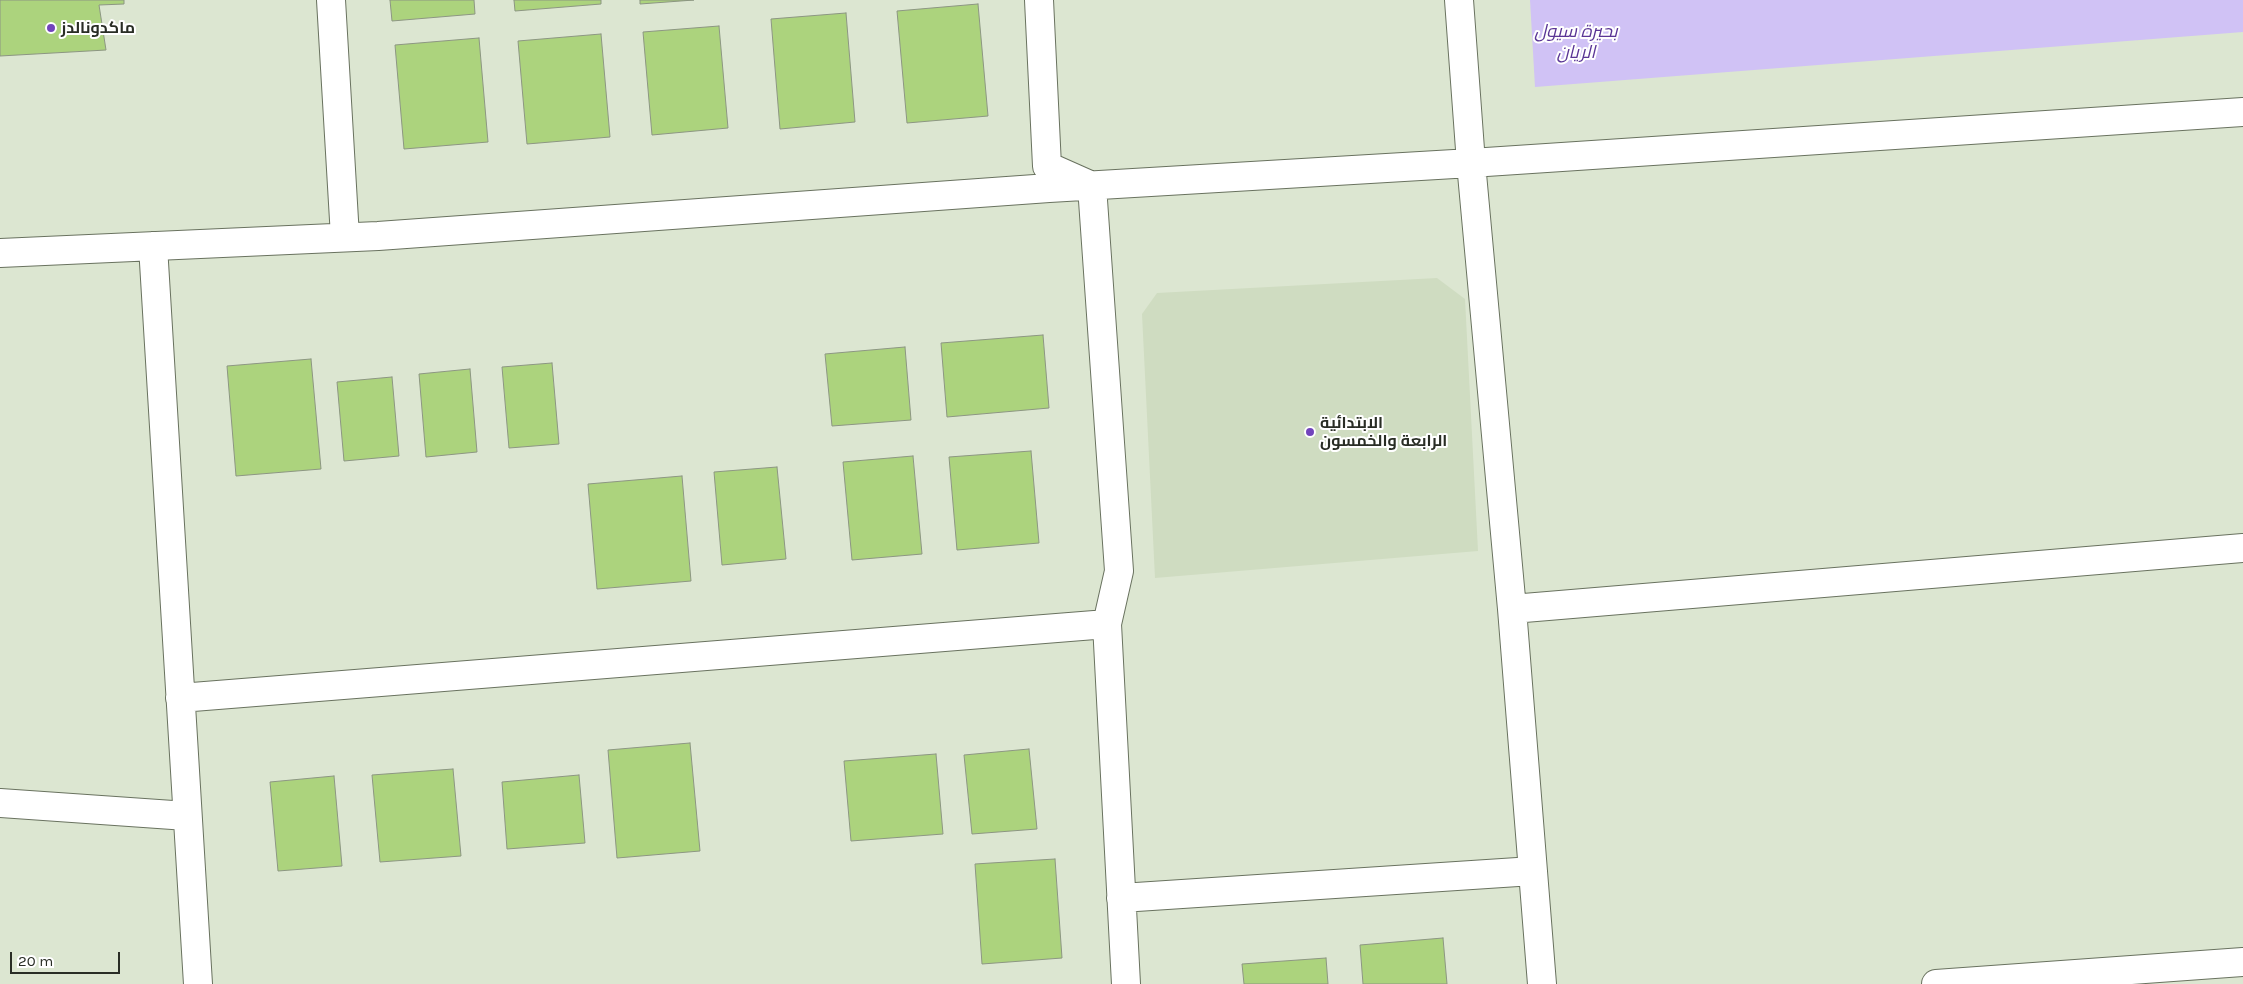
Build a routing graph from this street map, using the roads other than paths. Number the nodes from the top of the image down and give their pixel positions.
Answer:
1 (331, 0) edge
2 (1039, 0) edge
3 (1460, 0) edge
4 (2243, 112) edge
5 (1471, 163) junction
6 (1092, 186) junction
7 (345, 238) junction
8 (153, 246) junction
9 (0, 253) edge
10 (2243, 548) edge
11 (1512, 609) junction
12 (1107, 624) junction
13 (180, 698) junction
14 (0, 804) edge
15 (188, 816) junction
16 (1533, 871) junction
17 (1121, 898) junction
18 (2243, 962) edge
19 (198, 984) edge
20 (1126, 984) edge
21 (1542, 984) edge
22 (1936, 984) edge

1 - 7 street
2 - 6 street
3 - 5 street
4 - 5 street
5 - 6 street
5 - 11 street
6 - 7 street
6 - 12 street
7 - 8 street
8 - 9 street
8 - 13 street
10 - 11 street
11 - 16 street
12 - 13 street
12 - 17 street
13 - 15 street
14 - 15 street
15 - 19 street
16 - 17 street
16 - 21 street
17 - 20 street
18 - 22 street

